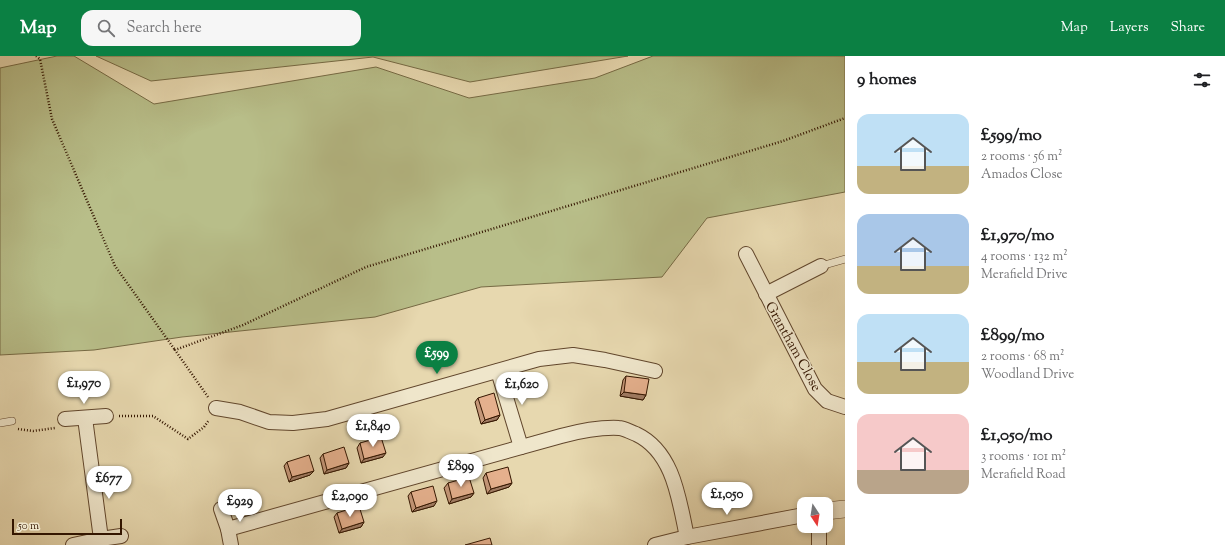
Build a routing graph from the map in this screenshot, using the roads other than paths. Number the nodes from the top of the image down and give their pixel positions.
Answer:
1 (746, 254) dead end
2 (845, 259) edge
3 (820, 266) joint
4 (766, 294) junction
5 (498, 371) junction
6 (654, 371) dead end
7 (845, 407) edge
8 (216, 408) road end
9 (106, 416) road end
10 (85, 418) junction
11 (65, 420) road end
12 (0, 423) edge
13 (11, 424) road end
14 (521, 447) junction
15 (221, 509) dead end
16 (845, 509) edge
17 (833, 510) edge
18 (797, 516) edge
19 (228, 529) junction
20 (819, 533) edge
21 (121, 536) dead end
22 (687, 537) junction
23 (100, 538) junction
24 (73, 545) edge
25 (231, 545) edge
26 (656, 545) edge
27 (819, 545) edge

1 - 4 street, Grantham Close
2 - 3 lane
3 - 4 street, Grantham Close
4 - 7 street, Grantham Close
5 - 6 street
5 - 8 street
5 - 14 street
9 - 10 street
10 - 11 street
10 - 23 street
12 - 13 lane
14 - 19 street
14 - 22 street
15 - 19 street
16 - 17 street
18 - 22 street
19 - 25 street
20 - 27 street
21 - 23 street
22 - 26 street
23 - 24 street

